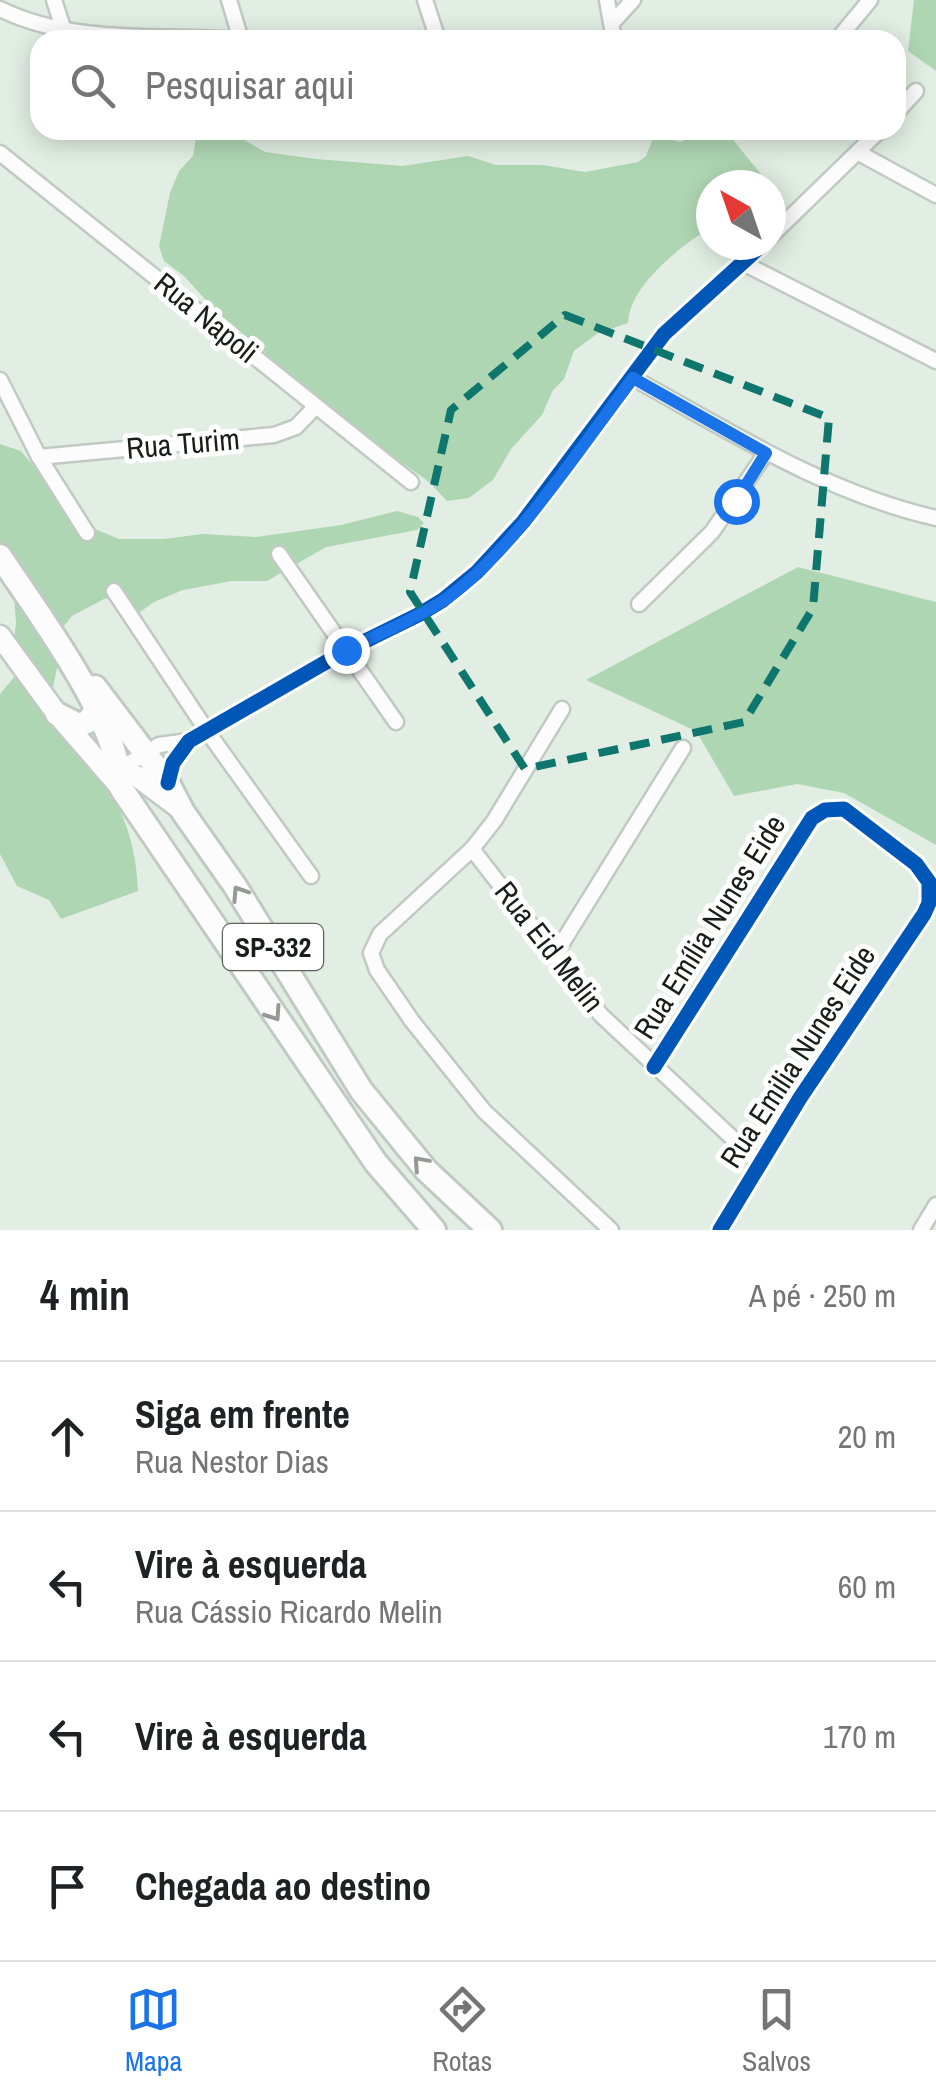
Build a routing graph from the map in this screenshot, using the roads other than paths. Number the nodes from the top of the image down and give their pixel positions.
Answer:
1 (54, 0) edge
2 (228, 0) edge
3 (424, 0) edge
4 (608, 0) edge
5 (634, 0) edge
6 (870, 0) edge
7 (0, 9) edge
8 (612, 23) junction
9 (61, 30) edge
10 (64, 30) edge
11 (239, 30) edge
12 (434, 30) edge
13 (613, 30) edge
14 (845, 30) edge
15 (916, 91) dead end
16 (906, 102) edge
17 (871, 140) edge
18 (859, 153) junction
19 (0, 154) edge
20 (936, 195) edge
21 (786, 222) edge
22 (746, 260) edge
23 (743, 263) junction
24 (936, 361) edge
25 (633, 378) junction
26 (0, 380) edge
27 (316, 406) junction
28 (766, 453) junction
29 (39, 457) junction
30 (411, 482) dead end
31 (936, 518) edge
32 (87, 533) dead end
33 (279, 554) dead end
34 (0, 556) edge
35 (114, 591) dead end
36 (639, 604) dead end
37 (0, 636) edge
38 (346, 650) junction
39 (65, 655) junction
40 (562, 709) dead end
41 (96, 711) junction
42 (57, 714) junction
43 (396, 722) dead end
44 (207, 730) junction
45 (189, 741) junction
46 (683, 748) dead end
47 (147, 753) junction
48 (121, 779) junction
49 (168, 784) junction
50 (183, 812) junction
51 (472, 850) junction
52 (212, 854) junction
53 (182, 876) junction
54 (311, 876) dead end
55 (924, 914) joint
56 (554, 956) junction
57 (654, 1067) junction
58 (760, 1164) junction
59 (936, 1205) edge
60 (434, 1230) edge
61 (490, 1230) edge
62 (610, 1230) edge
63 (720, 1230) edge
64 (921, 1230) edge

1 - 10 street
2 - 11 street
3 - 12 street
4 - 8 street
5 - 8 street
6 - 14 street
7 - 9 street
8 - 13 street
15 - 16 street
17 - 18 street
18 - 20 street
18 - 21 street
19 - 27 street, Rua Napoli
22 - 23 street
23 - 24 street
23 - 25 street
25 - 28 street
25 - 38 street
26 - 29 street
27 - 29 street, Rua Turim
27 - 30 street, Rua Napoli
28 - 31 street
28 - 36 street
29 - 32 street
33 - 38 street
34 - 39 main road, SP-332
35 - 44 street
37 - 42 main road
38 - 43 street
38 - 44 street
39 - 41 main road, SP-332
39 - 47 main road, SP-332
40 - 51 street
41 - 42 main road
41 - 48 main road, SP-332
42 - 48 main road
44 - 45 street
44 - 54 street
45 - 47 street
45 - 49 street
46 - 56 street
47 - 48 street
47 - 49 main road, SP-332
48 - 50 main road
48 - 53 main road, SP-332
49 - 50 main road, SP-332
50 - 52 main road, SP-332
51 - 56 street, Rua Eid Melin
51 - 62 street
52 - 53 main road
61 -> 52 main road, SP-332
53 -> 60 main road, SP-332
55 - 57 street, Rua Emília Nunes Eide
55 - 58 street, Rua Emilia Nunes Eide
56 - 57 street, Rua Eid Melin
57 - 58 street, Rua Eid Melin
58 - 63 street, Rua Emilia Nunes Eide
59 - 64 street

